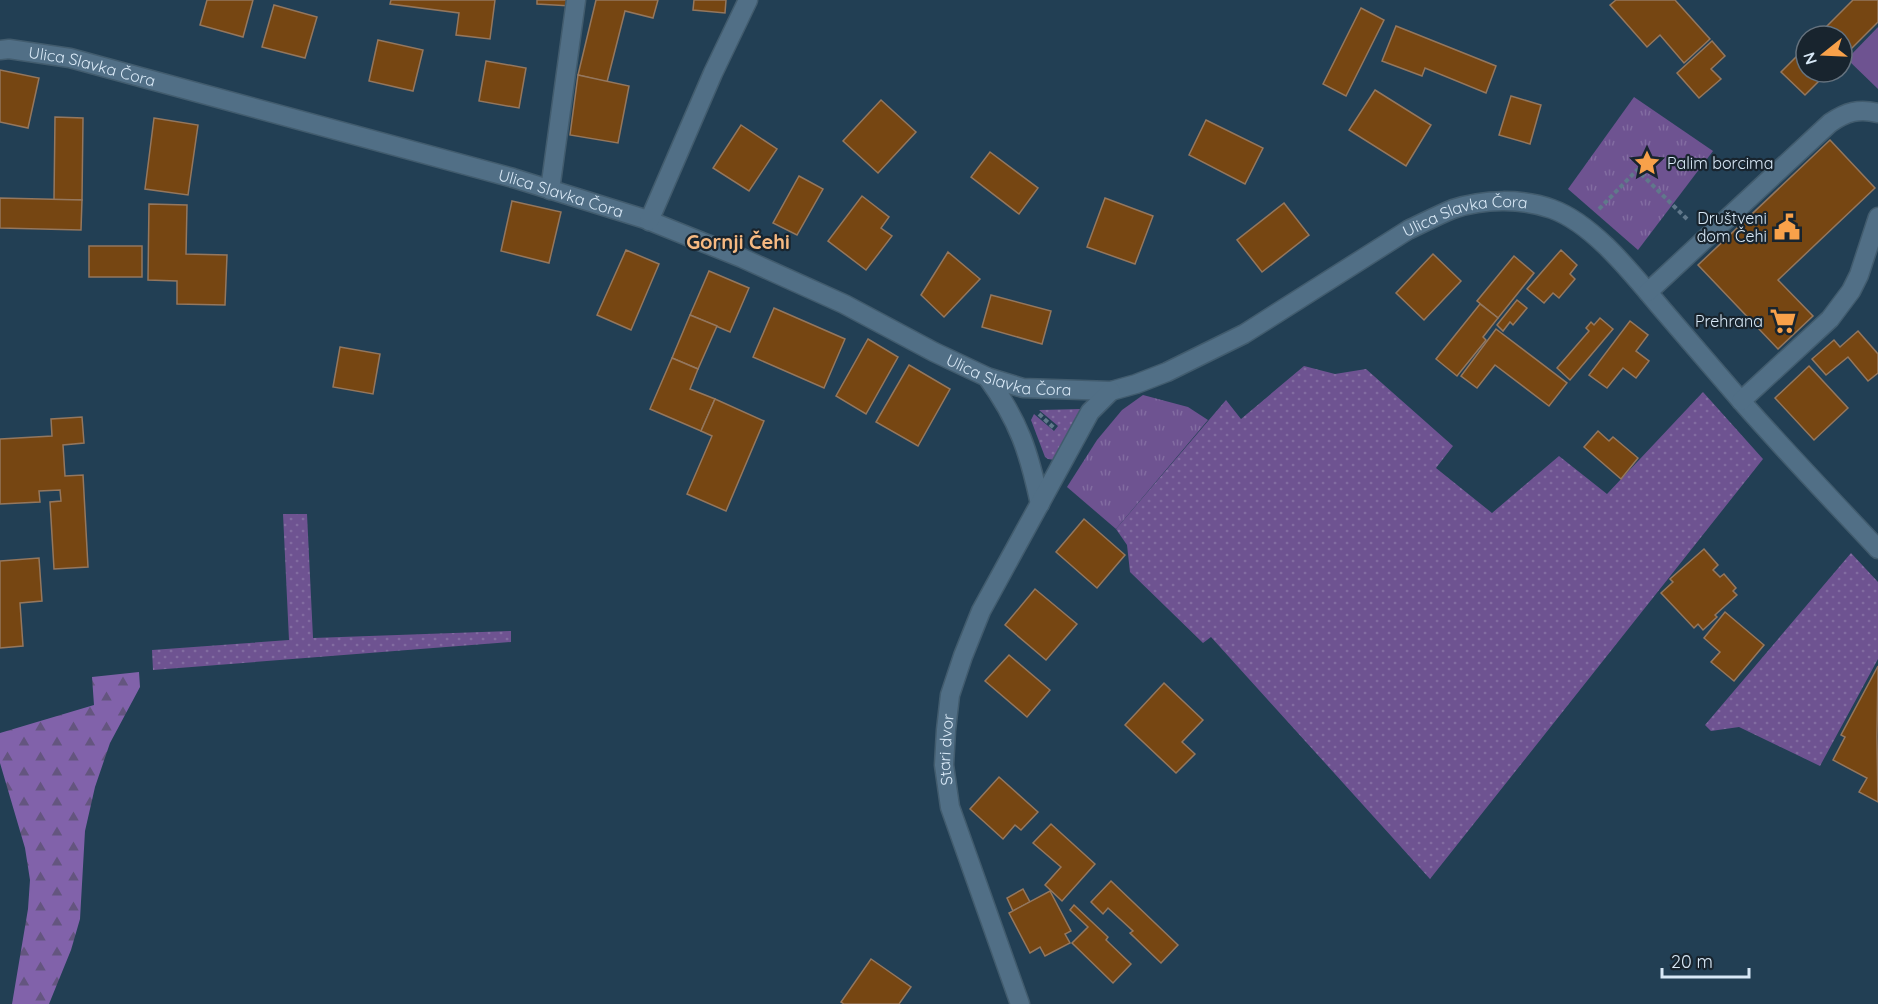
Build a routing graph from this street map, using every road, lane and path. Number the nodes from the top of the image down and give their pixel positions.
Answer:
1 (576, 0) edge
2 (748, 0) edge
3 (0, 50) edge
4 (1878, 113) edge
5 (550, 190) junction
6 (1878, 217) edge
7 (649, 221) junction
8 (1582, 226) junction
9 (1706, 239) junction
10 (1648, 292) junction
11 (987, 377) junction
12 (1111, 391) junction
13 (1741, 401) junction
14 (1040, 504) junction
15 (1878, 549) edge
16 (1020, 1004) edge

1 - 5 street
2 - 7 street
3 - 5 street, Ulica Slavka Čora
4 - 9 street
5 - 7 street, Ulica Slavka Čora
6 - 13 street
7 - 11 street, Ulica Slavka Čora
8 - 9 path
8 - 10 street, Ulica Slavka Čora
8 - 12 street, Ulica Slavka Čora
9 - 10 street
10 - 13 street, Ulica Slavka Čora
11 - 12 street, Ulica Slavka Čora
11 - 14 street
12 - 14 street, Stari dvor
13 - 15 street, Ulica Slavka Čora
14 - 16 street, Stari dvor

